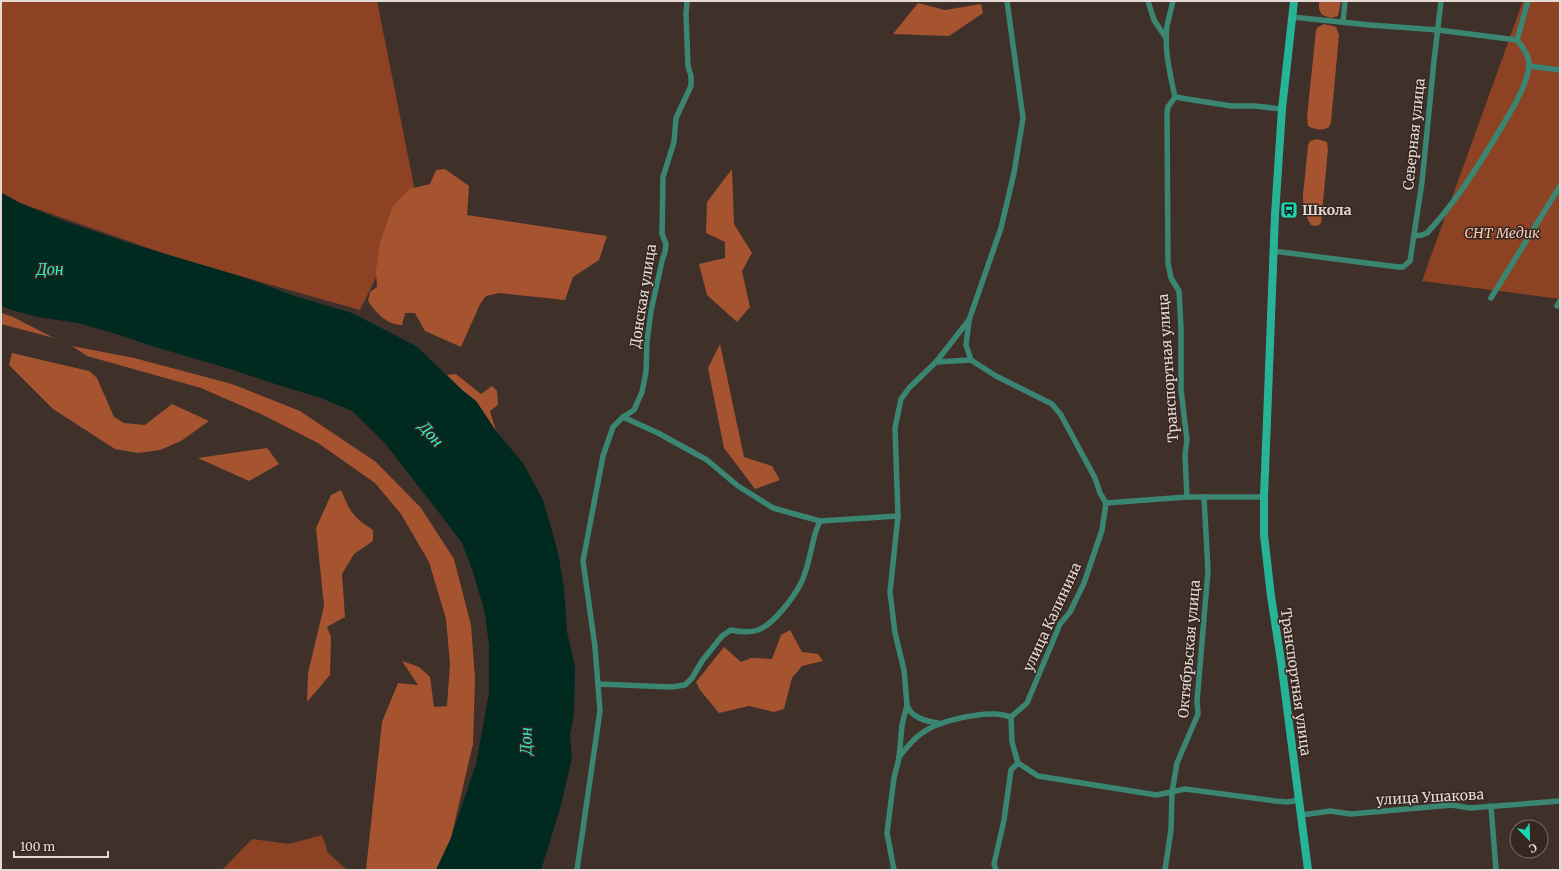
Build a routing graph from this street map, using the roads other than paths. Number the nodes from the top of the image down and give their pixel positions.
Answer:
1 (687, 1) edge
2 (1007, 1) edge
3 (1148, 1) edge
4 (1173, 1) edge
5 (1294, 1) edge
6 (1345, 1) edge
7 (1441, 1) edge
8 (1528, 1) edge
9 (1292, 17) junction
10 (1343, 22) junction
11 (1438, 30) junction
12 (1166, 38) junction
13 (1517, 40) junction
14 (1529, 66) junction
15 (1560, 70) edge
16 (1175, 97) junction
17 (1282, 109) junction
18 (1560, 186) edge
19 (1414, 236) junction
20 (1273, 251) junction
21 (1491, 298) dead end
22 (968, 320) junction
23 (971, 360) junction
24 (936, 362) junction
25 (623, 417) junction
26 (1187, 497) junction
27 (1204, 497) junction
28 (1264, 497) junction
29 (1106, 503) junction
30 (898, 516) junction
31 (820, 521) junction
32 (598, 684) junction
33 (906, 705) junction
34 (1011, 718) junction
35 (938, 723) junction
36 (899, 758) junction
37 (1018, 764) junction
38 (1172, 792) junction
39 (1300, 800) junction
40 (1560, 801) edge
41 (1491, 806) junction
42 (1302, 815) junction
43 (577, 870) edge
44 (894, 870) edge
45 (996, 870) edge
46 (1165, 870) edge
47 (1308, 870) edge
48 (1496, 870) edge

1 - 25 street, Донская улица
2 - 22 street
3 - 12 street
4 - 12 street
5 - 9 main road, Транспортная улица
6 - 10 street
7 - 11 street, Северная улица
8 - 13 street
9 - 10 street
9 - 17 main road, Транспортная улица
10 - 11 street
11 - 13 street
11 - 19 street, Северная улица
12 - 16 street
13 - 14 street
14 - 15 street
14 - 19 street
16 - 17 street
16 - 26 street, Транспортная улица
17 - 20 main road, Транспортная улица
18 - 21 street
19 - 20 street, Северная улица
20 - 28 main road, Транспортная улица
22 - 23 street
22 - 24 street
23 - 24 street
23 - 29 street
24 - 30 street
25 - 31 street
25 - 32 street, Донская улица
26 - 27 street
26 - 29 street
27 - 28 street
27 - 38 street, Октябрьская улица
28 - 39 main road, Транспортная улица
29 - 34 street, улица Калинина
30 - 31 street
30 - 33 street
31 - 32 street
32 - 43 street, Донская улица
33 - 35 street
33 - 36 street
34 - 35 street
34 - 37 street
35 - 36 street
36 - 44 street
37 - 38 street
37 - 45 street
38 - 39 street
38 - 46 street, Октябрьская улица
39 - 42 main road, Транспортная улица
40 - 41 street, улица Ушакова
41 - 42 street, улица Ушакова
41 - 48 street
42 - 47 main road, Транспортная улица

